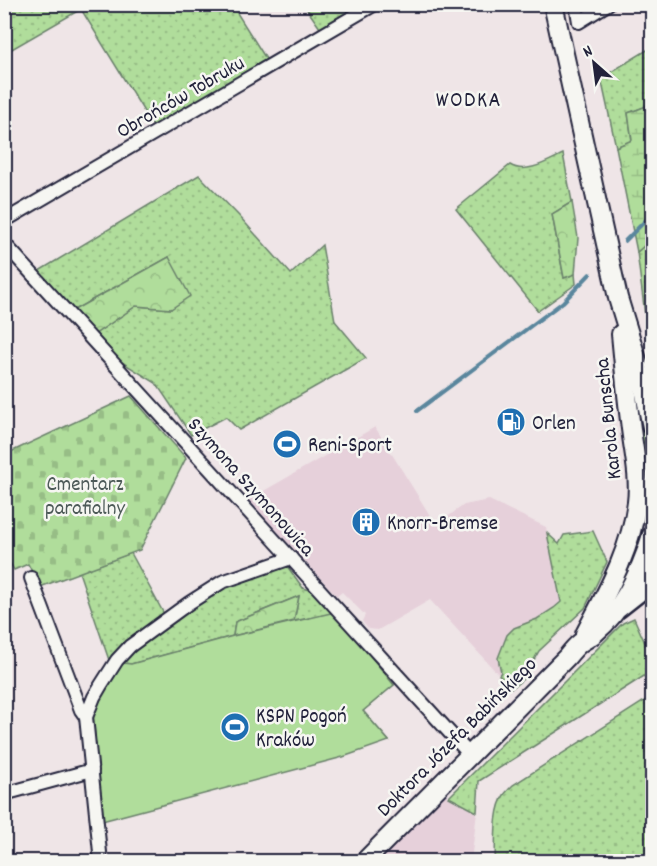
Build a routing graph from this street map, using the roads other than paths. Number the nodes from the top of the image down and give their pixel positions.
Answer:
1 (375, 4) edge
2 (554, 4) edge
3 (576, 4) edge
4 (609, 4) edge
5 (4, 221) edge
6 (4, 243) edge
7 (618, 298) junction
8 (652, 428) edge
9 (630, 534) junction
10 (652, 539) edge
11 (291, 558) junction
12 (31, 578) dead end
13 (652, 583) edge
14 (614, 614) junction
15 (580, 643) junction
16 (86, 717) junction
17 (470, 755) junction
18 (92, 770) junction
19 (4, 794) edge
20 (101, 861) edge
21 (364, 861) edge

1 - 5 street, Obrońców Tobruku
2 - 7 main road, Karola Bunscha
3 - 4 street
6 - 11 street, Szymona Szymonowica
7 - 8 main road, Karola Bunscha
7 - 9 main road, Karola Bunscha
9 - 10 street
9 - 15 main road, Doktora Józefa Babińskiego
10 - 14 main road
11 - 16 street
11 - 17 street, Szymona Szymonowica
12 - 16 street
13 - 14 street, Doktora Józefa Babińskiego
14 - 15 main road, Doktora Józefa Babińskiego
15 - 17 main road, Doktora Józefa Babińskiego
16 - 18 street
17 - 21 main road, Doktora Józefa Babińskiego
18 - 19 street
18 - 20 street

